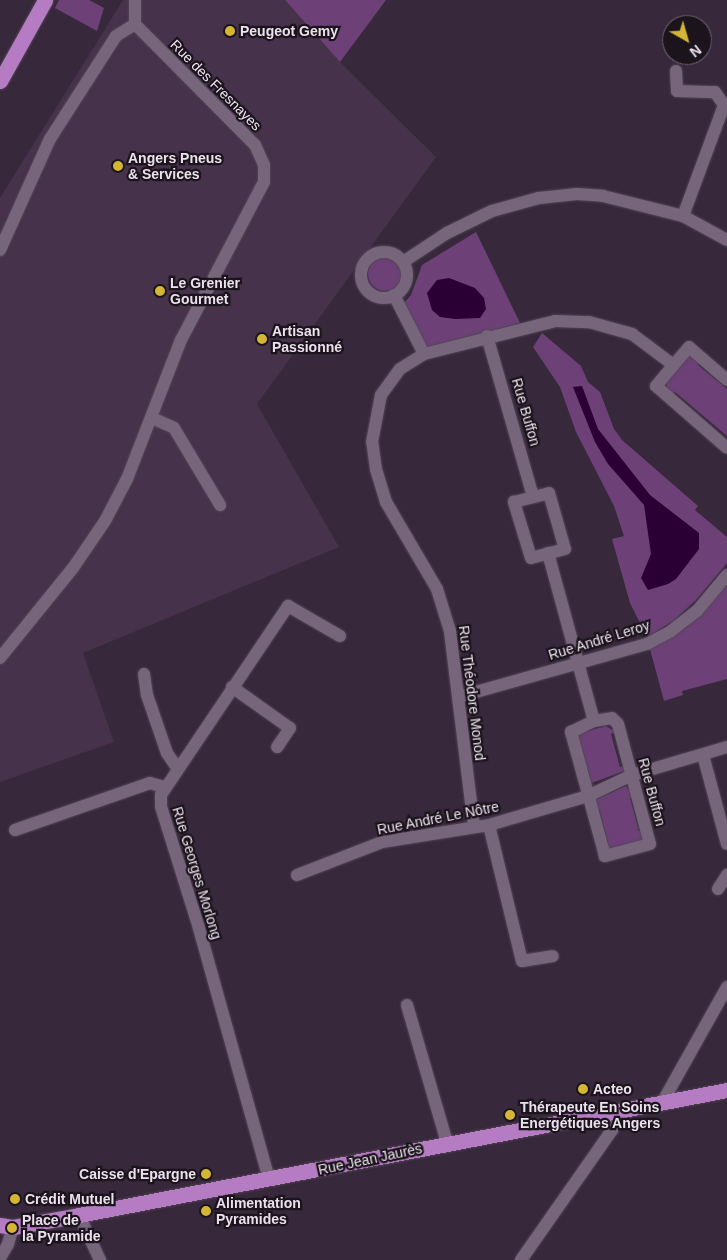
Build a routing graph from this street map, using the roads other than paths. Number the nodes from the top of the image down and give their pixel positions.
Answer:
1 (45, 0) edge
2 (135, 0) edge
3 (135, 24) junction
4 (676, 70) dead end
5 (0, 81) edge
6 (725, 105) edge
7 (683, 216) junction
8 (727, 240) edge
9 (0, 250) edge
10 (403, 262) junction
11 (394, 295) junction
12 (487, 336) junction
13 (424, 354) junction
14 (672, 364) junction
15 (727, 380) edge
16 (152, 418) junction
17 (727, 448) edge
18 (533, 496) junction
19 (220, 505) dead end
20 (548, 553) junction
21 (727, 576) edge
22 (340, 636) dead end
23 (0, 658) edge
24 (578, 662) junction
25 (144, 674) dead end
26 (232, 687) junction
27 (458, 698) junction
28 (594, 720) junction
29 (277, 747) dead end
30 (727, 748) edge
31 (703, 754) junction
32 (177, 768) junction
33 (632, 775) junction
34 (164, 787) junction
35 (588, 796) junction
36 (489, 825) junction
37 (474, 827) junction
38 (15, 830) dead end
39 (727, 844) edge
40 (297, 875) dead end
41 (727, 875) edge
42 (718, 889) dead end
43 (553, 956) dead end
44 (727, 987) edge
45 (407, 1005) dead end
46 (727, 1090) edge
47 (662, 1103) junction
48 (614, 1112) junction
49 (446, 1143) junction
50 (269, 1180) junction
51 (79, 1215) junction
52 (7, 1226) edge
53 (0, 1258) edge
54 (100, 1260) edge
55 (521, 1260) edge

1 - 5 main road
2 - 3 street
3 - 9 street
3 - 16 street, Rue des Fresnayes
4 - 6 street
6 - 7 street
7 - 8 street
7 - 10 street
10 - 11 street
10 - 11 street
11 - 13 street
12 - 13 street, Rue Théodore Monod
12 - 14 street, Rue Théodore Monod
12 - 18 street, Rue Buffon
13 - 27 street, Rue Théodore Monod
14 - 15 street
14 - 17 street
16 - 19 street
16 - 23 street, Rue des Fresnayes
18 - 20 street
18 - 20 street
20 - 24 street
21 - 24 street, Rue André Leroy
22 - 26 street, Rue Georges Morlong
24 - 27 street, Rue André Leroy
24 - 28 street
25 - 32 street
26 - 29 street
26 - 32 street, Rue Georges Morlong
27 - 37 street, Rue Théodore Monod
28 - 33 street, Rue Buffon
28 - 35 street, Rue Buffon
30 - 31 street, Rue André Le Nôtre
31 - 33 street, Rue André Le Nôtre
31 - 39 street
32 - 34 street, Rue Georges Morlong
33 - 35 street, Rue André Le Nôtre
33 - 35 street, Rue Buffon
34 - 38 street
34 - 50 street, Rue Georges Morlong
35 - 36 street, Rue André Le Nôtre
36 - 37 street, Rue André Le Nôtre
36 - 43 street
37 - 40 street, Rue André Le Nôtre
41 - 42 street
44 - 47 street
45 - 49 street
46 - 47 main road, Rue Jean Jaurès
47 - 48 main road, Rue Jean Jaurès
48 - 49 main road, Rue Jean Jaurès
48 - 55 street
49 - 50 main road, Rue Jean Jaurès
50 - 51 main road, Rue Jean Jaurès
51 - 52 main road, Rue Jean Jaurès
51 - 54 street
52 - 53 street

